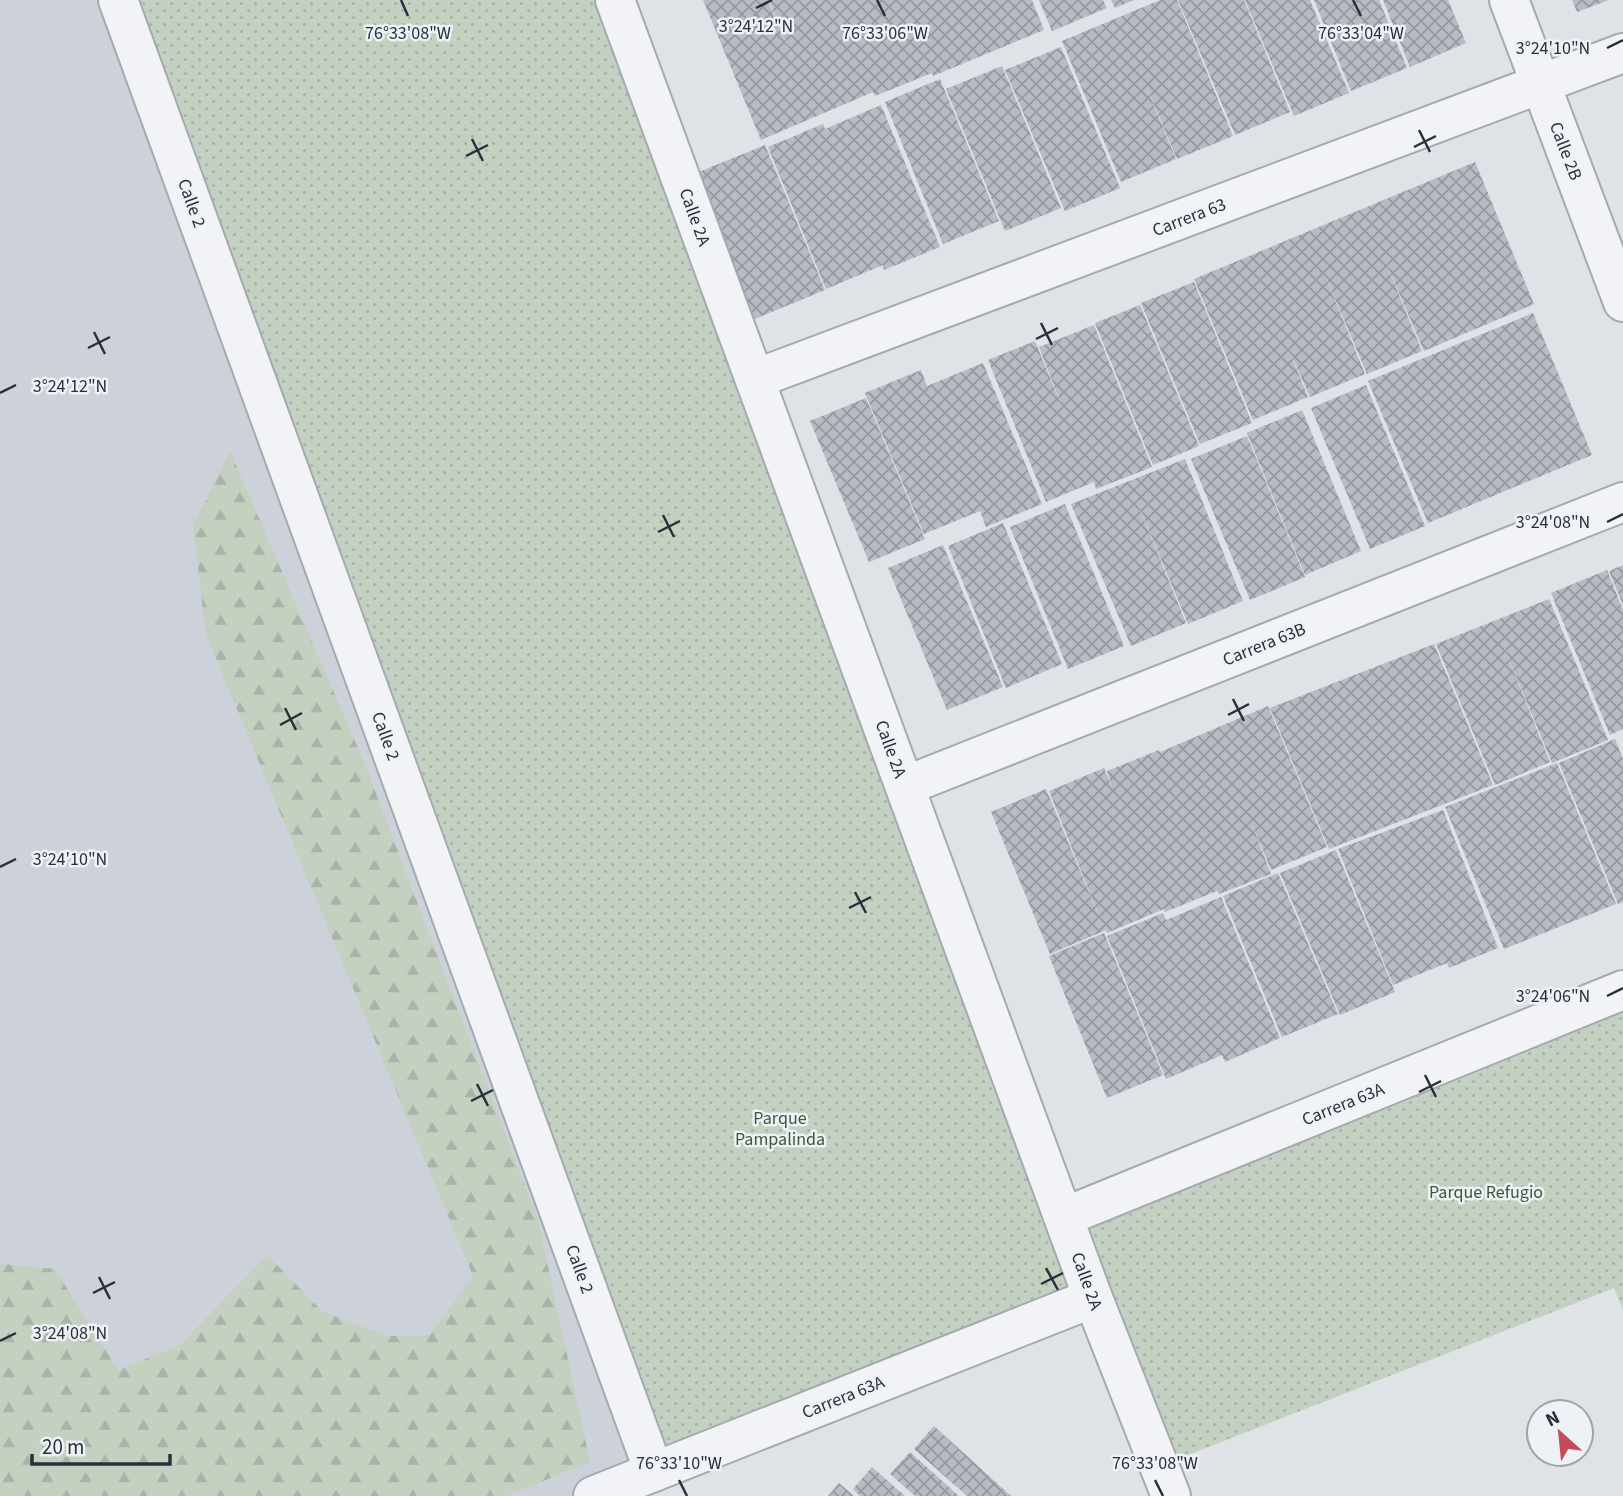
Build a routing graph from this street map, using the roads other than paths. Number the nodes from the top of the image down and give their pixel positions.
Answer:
1 (118, 0) edge
2 (616, 0) edge
3 (1509, 0) edge
4 (1623, 53) edge
5 (1541, 85) junction
6 (1623, 302) edge
7 (755, 379) junction
8 (1623, 502) edge
9 (905, 786) junction
10 (1623, 990) edge
11 (1064, 1217) junction
12 (1093, 1298) junction
13 (654, 1472) junction
14 (593, 1496) edge
15 (1171, 1496) edge

1 - 13 street, Calle 2
2 - 7 street, Calle 2A
3 - 5 street, Calle 2B
4 - 5 street, Carrera 63
5 - 6 street, Calle 2B
5 - 7 street, Carrera 63
7 - 9 street, Calle 2A
8 - 9 street, Carrera 63B
9 - 11 street, Calle 2A
10 - 11 street, Carrera 63A
11 - 12 street, Calle 2A
12 - 13 street, Carrera 63A
12 - 15 street, Calle 2A
13 - 14 street, Carrera 63A

